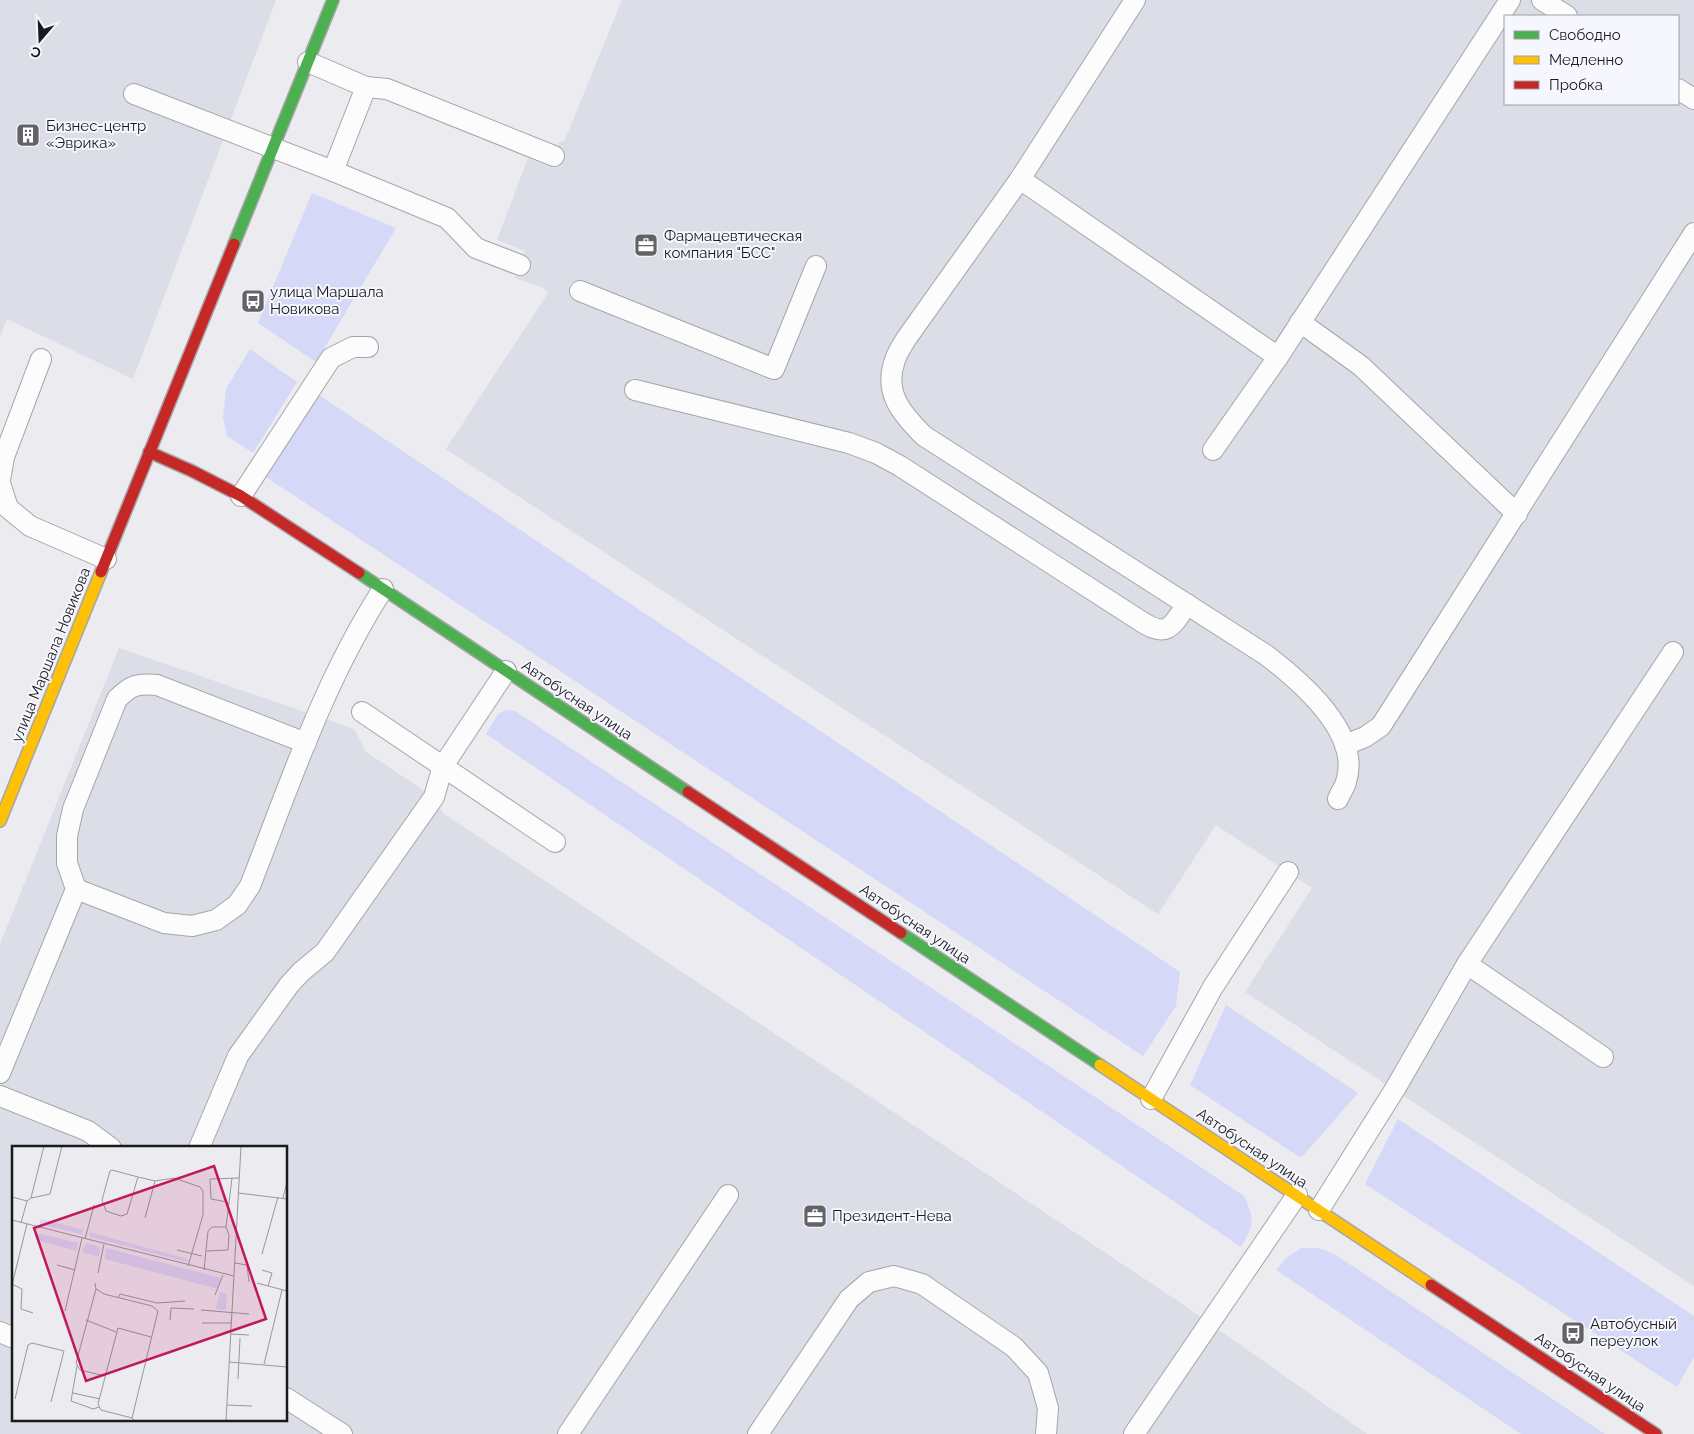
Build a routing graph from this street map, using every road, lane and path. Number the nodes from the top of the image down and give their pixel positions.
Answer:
1 (333, 0) edge
2 (1134, 0) edge
3 (1510, 0) edge
4 (1542, 0) edge
5 (1565, 15) edge
6 (308, 62) junction
7 (366, 87) junction
8 (1679, 90) edge
9 (134, 94) dead end
10 (1694, 99) edge
11 (273, 148) junction
12 (554, 156) dead end
13 (332, 171) junction
14 (1020, 179) junction
15 (1694, 233) edge
16 (520, 265) dead end
17 (816, 266) dead end
18 (580, 291) dead end
19 (1300, 322) junction
20 (368, 347) dead end
21 (1278, 357) junction
22 (41, 359) dead end
23 (635, 390) dead end
24 (1213, 450) dead end
25 (149, 452) junction
26 (0, 482) edge
27 (241, 496) junction
28 (1517, 514) junction
29 (106, 559) junction
30 (383, 589) junction
31 (1187, 604) junction
32 (1673, 652) dead end
33 (506, 671) junction
34 (362, 712) dead end
35 (306, 743) junction
36 (1345, 745) junction
37 (443, 766) junction
38 (1338, 799) dead end
39 (0, 821) edge
40 (555, 842) dead end
41 (1288, 872) dead end
42 (76, 889) junction
43 (1467, 964) junction
44 (1603, 1057) dead end
45 (0, 1073) edge
46 (0, 1096) edge
47 (1151, 1099) junction
48 (108, 1146) edge
49 (200, 1146) edge
50 (728, 1195) dead end
51 (1296, 1195) junction
52 (1319, 1210) junction
53 (0, 1332) edge
54 (12, 1337) edge
55 (288, 1399) edge
56 (342, 1434) edge
57 (568, 1434) edge
58 (758, 1434) edge
59 (1046, 1434) edge
60 (1134, 1434) edge
61 (1656, 1434) edge

1 - 6 street, улица Маршала Новикова
2 - 14 lane
3 - 19 lane
4 - 5 lane
6 - 7 lane
6 - 11 street, улица Маршала Новикова
7 - 12 lane
7 - 13 lane
8 - 10 lane
9 - 11 lane
11 - 13 lane
11 - 25 street, улица Маршала Новикова
13 - 16 lane
14 - 21 lane
14 - 31 lane
15 - 28 lane
17 - 18 lane
19 - 21 lane
19 - 28 lane
20 - 27 lane
21 - 24 lane
22 - 26 lane
23 - 31 lane
25 - 27 street, Автобусная улица
25 - 29 street, улица Маршала Новикова
26 - 29 lane
27 - 30 street, Автобусная улица
28 - 36 lane
29 - 39 street, улица Маршала Новикова
30 - 33 street, Автобусная улица
30 - 35 lane
31 - 36 lane
32 - 43 lane
33 - 37 lane
33 - 47 street, Автобусная улица
34 - 37 lane
35 - 42 lane
35 - 42 lane
36 - 38 lane
37 - 40 lane
37 - 49 lane
41 - 47 lane
42 - 45 lane
43 - 44 lane
43 - 52 lane
46 - 48 lane
47 - 51 street, Автобусная улица
50 - 57 lane
51 - 52 street, Автобусная улица
51 - 60 lane
52 - 61 street, Автобусная улица
53 - 54 lane
55 - 56 lane
58 - 59 lane

